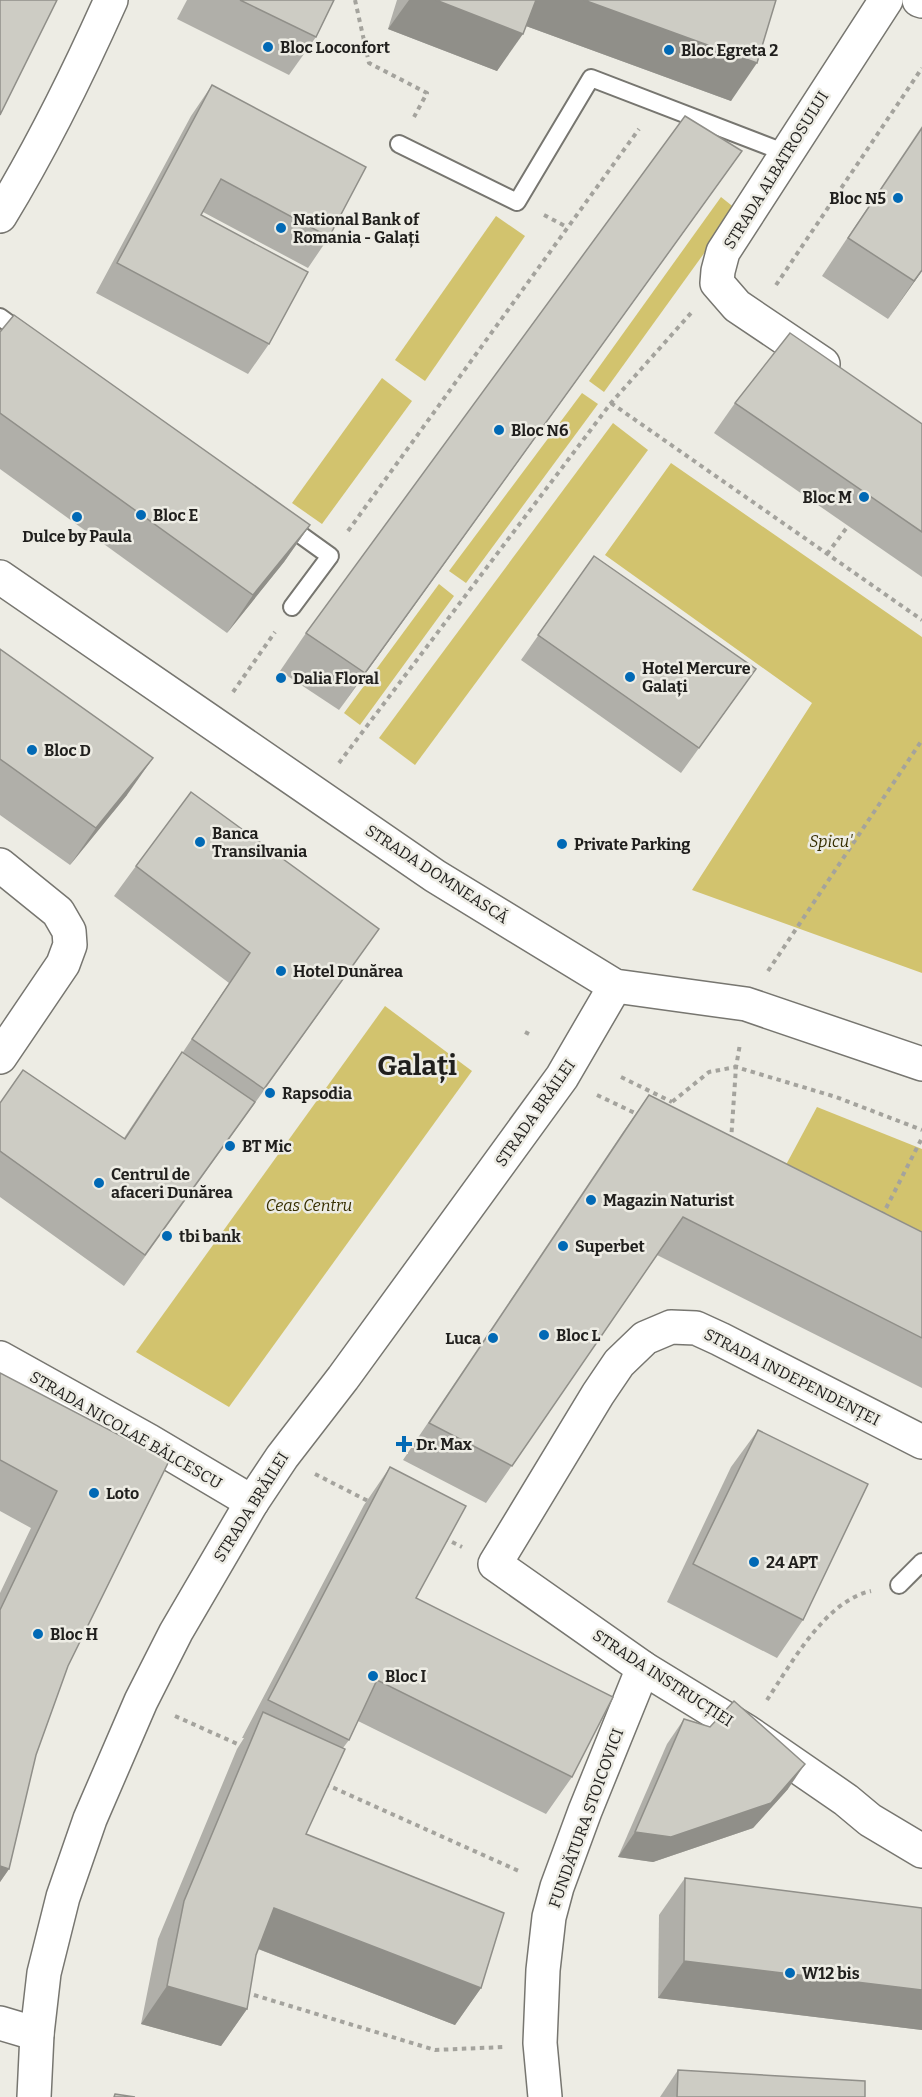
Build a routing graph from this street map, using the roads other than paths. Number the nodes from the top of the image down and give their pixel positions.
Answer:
1 (111, 0) edge
2 (886, 0) edge
3 (399, 144) road end
4 (786, 153) junction
5 (0, 216) edge
6 (0, 317) edge
7 (39, 345) edge
8 (850, 382) edge
9 (272, 514) edge
10 (0, 577) edge
11 (292, 607) road end
12 (0, 865) edge
13 (615, 986) junction
14 (0, 1057) edge
15 (922, 1064) edge
16 (0, 1358) edge
17 (922, 1442) edge
18 (252, 1502) junction
19 (922, 1562) edge
20 (495, 1564) joint
21 (899, 1585) road end
22 (643, 1668) junction
23 (922, 1851) edge
24 (0, 2024) edge
25 (37, 2034) junction
26 (34, 2097) edge
27 (545, 2097) edge

1 - 5 main road
2 - 4 main road, STRADA ALBATROSULUI
3 - 4 lane
4 - 8 main road, STRADA ALBATROSULUI
6 - 7 lane
9 - 11 lane
10 - 13 main road, STRADA DOMNEASCĂ
12 - 14 main road
13 - 15 main road, STRADA DOMNEASCĂ
13 - 18 main road, STRADA BRĂILEI
16 - 18 main road, STRADA NICOLAE BĂLCESCU
17 - 20 main road, STRADA INDEPENDENȚEI
18 - 25 main road, STRADA BRĂILEI
19 - 21 lane
20 - 22 main road, STRADA INSTRUCȚIEI
22 - 23 main road, STRADA INSTRUCȚIEI
22 - 27 main road, FUNDĂTURA STOICOVICI
24 - 25 main road
25 - 26 main road, STRADA BRĂILEI

